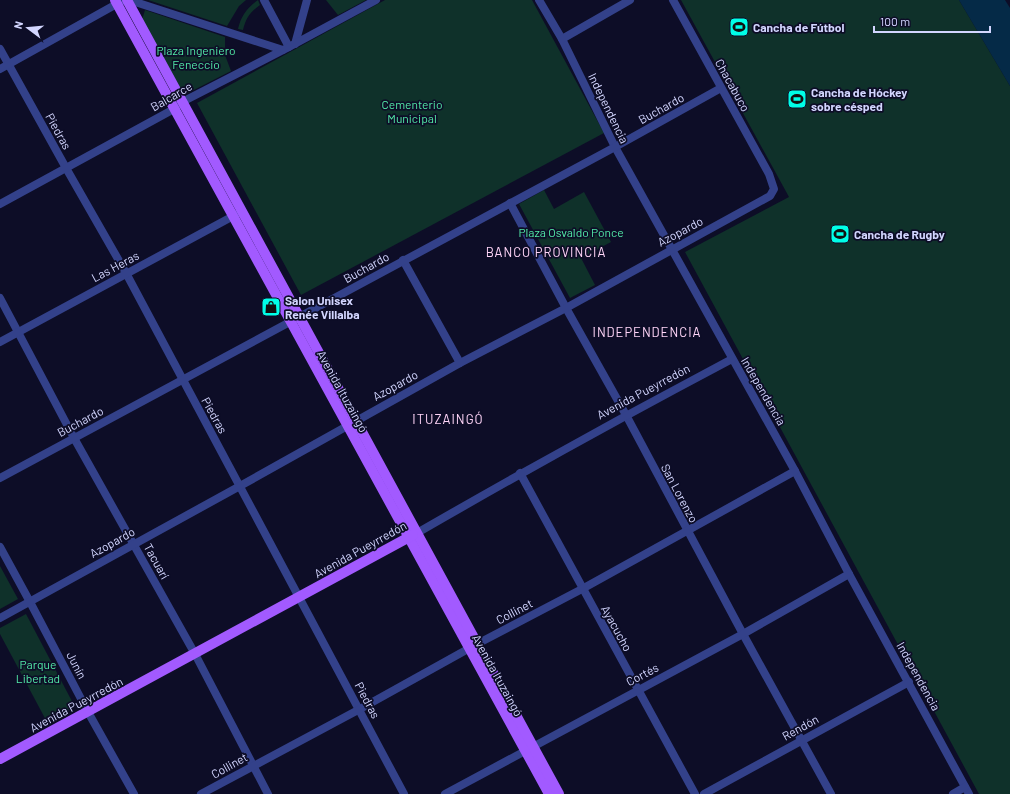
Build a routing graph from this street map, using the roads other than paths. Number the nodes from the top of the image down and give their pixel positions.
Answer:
1 (264, 0) edge
2 (307, 0) edge
3 (376, 0) edge
4 (540, 0) edge
5 (630, 0) edge
6 (673, 0) edge
7 (122, 1) edge
8 (562, 39) junction
9 (289, 47) junction
10 (0, 49) edge
11 (8, 64) junction
12 (0, 69) edge
13 (721, 88) junction
14 (182, 102) junction
15 (174, 109) junction
16 (615, 147) junction
17 (66, 168) junction
18 (772, 182) joint
19 (510, 203) junction
20 (0, 204) edge
21 (237, 214) junction
22 (672, 249) junction
23 (404, 260) junction
24 (126, 273) junction
25 (0, 298) edge
26 (566, 308) junction
27 (295, 320) junction
28 (19, 332) junction
29 (0, 342) edge
30 (732, 359) junction
31 (460, 363) junction
32 (182, 380) junction
33 (626, 415) junction
34 (352, 423) junction
35 (74, 438) junction
36 (795, 471) junction
37 (520, 474) junction
38 (0, 478) edge
39 (240, 486) junction
40 (687, 531) junction
41 (412, 535) junction
42 (134, 544) junction
43 (0, 547) edge
44 (849, 574) junction
45 (582, 589) junction
46 (298, 597) junction
47 (30, 602) junction
48 (0, 618) edge
49 (743, 634) junction
50 (473, 646) junction
51 (195, 654) junction
52 (908, 682) junction
53 (638, 690) junction
54 (360, 709) junction
55 (88, 712) junction
56 (802, 740) junction
57 (529, 748) junction
58 (0, 759) edge
59 (252, 766) junction
60 (967, 791) edge
61 (134, 794) edge
62 (201, 794) edge
63 (268, 794) edge
64 (404, 794) edge
65 (445, 794) edge
66 (548, 794) edge
67 (559, 794) edge
68 (695, 794) edge
69 (704, 794) edge
70 (830, 794) edge
71 (953, 794) edge

1 - 9 street
2 - 9 street
3 - 9 street, Balcarce
4 - 8 street, Independencia
5 - 8 street
6 - 13 street, Chacabuco
7 - 9 street
7 - 11 street
7 - 14 main road, Avenida Ituzaingó
7 - 15 main road, Avenida Ituzaingó
8 - 16 street, Independencia
9 - 14 street, Balcarce
10 - 11 street, Piedras
11 - 12 street
11 - 17 street, Piedras
13 - 16 street, Buchardo
13 - 18 street, Chacabuco
14 - 15 street, Balcarce
14 - 21 main road, Avenida Ituzaingó
15 - 17 street, Balcarce
15 - 21 main road, Avenida Ituzaingó
16 - 19 street, Buchardo
16 - 22 street, Independencia
17 - 20 street, Balcarce
17 - 24 street, Piedras
18 - 22 street, Azopardo
19 - 23 street, Buchardo
19 - 26 street, San Lorenzo
21 - 24 street, Las Heras
21 - 27 main road, Avenida Ituzaingó
22 - 26 street, Azopardo
22 - 30 street, Independencia
23 - 27 street, Buchardo
23 - 31 street
24 - 28 street, Las Heras
24 - 32 street, Piedras
25 - 28 street, Tacuarí
26 - 31 street, Azopardo
26 - 33 street, San Lorenzo
27 - 32 street, Buchardo
27 - 34 main road, Avenida Ituzaingó
28 - 29 street, Las Heras
28 - 35 street, Tacuarí
30 - 33 street, Avenida Pueyrredón
30 - 36 street, Independencia
31 - 34 street, Azopardo
32 - 35 street, Buchardo
32 - 39 street, Piedras
33 - 37 street, Avenida Pueyrredón
33 - 40 street, San Lorenzo
34 - 39 street, Azopardo
34 - 41 main road, Avenida Ituzaingó
35 - 38 street, Buchardo
35 - 42 street, Tacuarí
36 - 40 street, Collinet
36 - 44 street, Independencia
37 - 41 street, Avenida Pueyrredón
37 - 45 street, Ayacucho
39 - 42 street, Azopardo
39 - 46 street, Piedras
40 - 45 street, Collinet
40 - 49 street, San Lorenzo
41 - 46 main road, Avenida Pueyrredón
41 - 50 main road, Avenida Ituzaingó
42 - 47 street, Azopardo
42 - 51 street, Tacuarí
43 - 47 street, Junín
44 - 49 street, Cortés
44 - 52 street, Independencia
45 - 50 street, Collinet
45 - 53 street, Ayacucho
46 - 51 main road, Avenida Pueyrredón
46 - 54 street, Piedras
47 - 48 street, Azopardo
47 - 55 street, Junín
49 - 53 street, Cortés
49 - 56 street, San Lorenzo
50 - 54 street, Collinet
50 - 57 main road, Avenida Ituzaingó
51 - 55 main road, Avenida Pueyrredón
51 - 59 street, Tacuarí
52 - 56 street, Rendón
52 - 60 street, Independencia
53 - 57 street, Cortés
53 - 68 street, Ayacucho
54 - 59 street, Collinet
54 - 64 street, Piedras
55 - 58 main road, Avenida Pueyrredón
55 - 61 street, Junín
56 - 69 street, Rendón
56 - 70 street, San Lorenzo
57 - 65 street, Cortés
57 - 66 main road, Avenida Ituzaingó
57 - 67 main road, Avenida Ituzaingó
59 - 62 street, Collinet
59 - 63 street, Tacuarí
60 - 71 street

